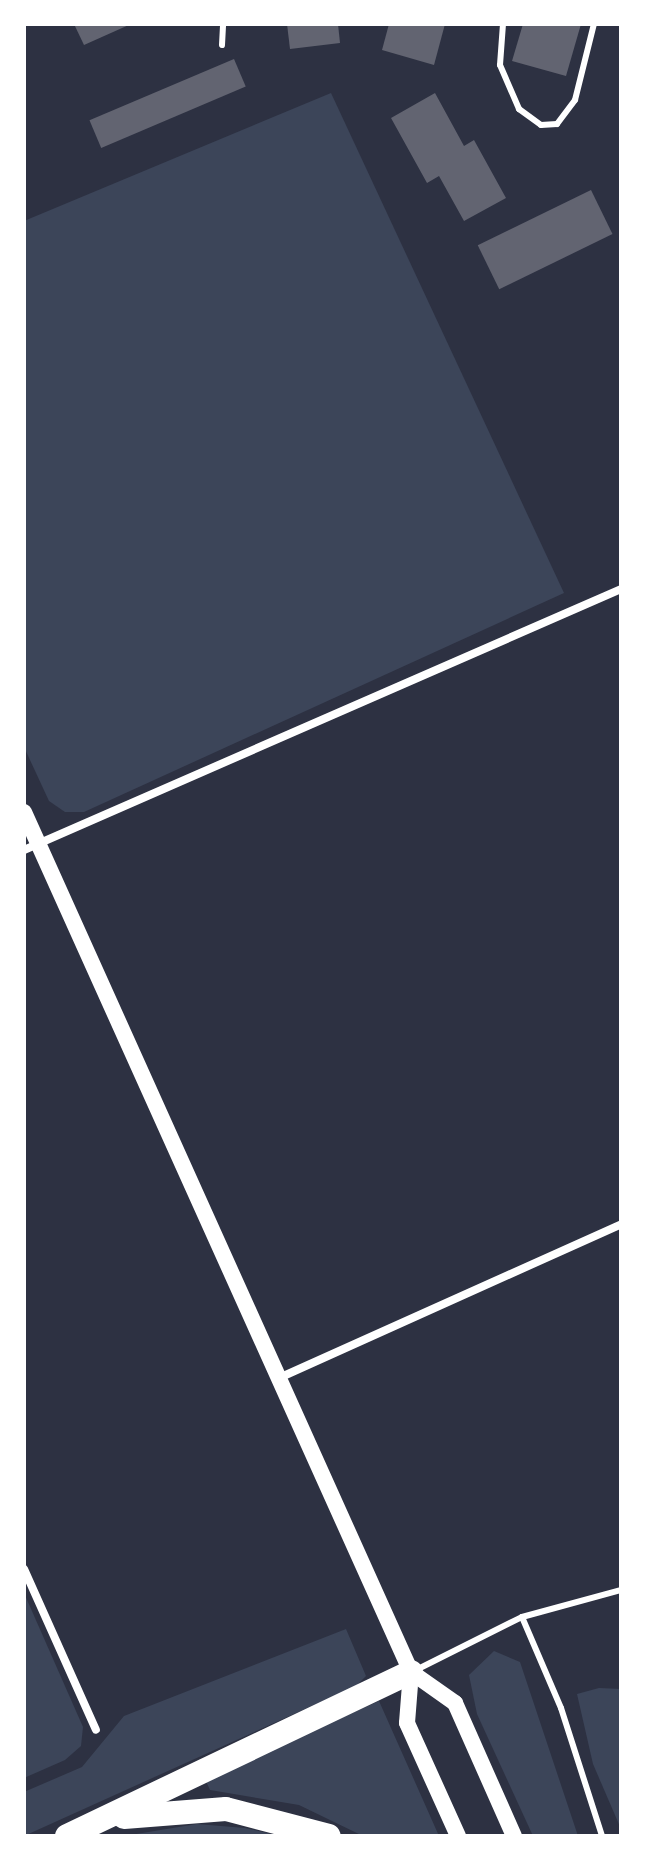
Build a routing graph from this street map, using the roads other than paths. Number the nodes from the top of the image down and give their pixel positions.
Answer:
1 (223, 24) edge
2 (503, 24) edge
3 (594, 24) edge
4 (222, 45) dead end
5 (621, 589) edge
6 (24, 812) edge
7 (31, 847) edge
8 (621, 1224) edge
9 (278, 1378) junction
10 (24, 1569) edge
11 (621, 1590) edge
12 (522, 1617) junction
13 (411, 1672) junction
14 (96, 1730) dead end
15 (90, 1824) junction
16 (67, 1836) edge
17 (329, 1836) edge
18 (458, 1836) edge
19 (514, 1836) edge
20 (602, 1836) edge

1 - 4 lane
2 - 3 lane
5 - 7 street
6 - 7 main road
7 - 9 main road
8 - 9 street
9 - 13 main road
10 - 14 street
11 - 12 lane
12 - 13 lane
12 - 20 lane
13 - 15 highway
13 - 18 main road
13 - 19 main road
15 - 16 highway
15 - 17 highway

